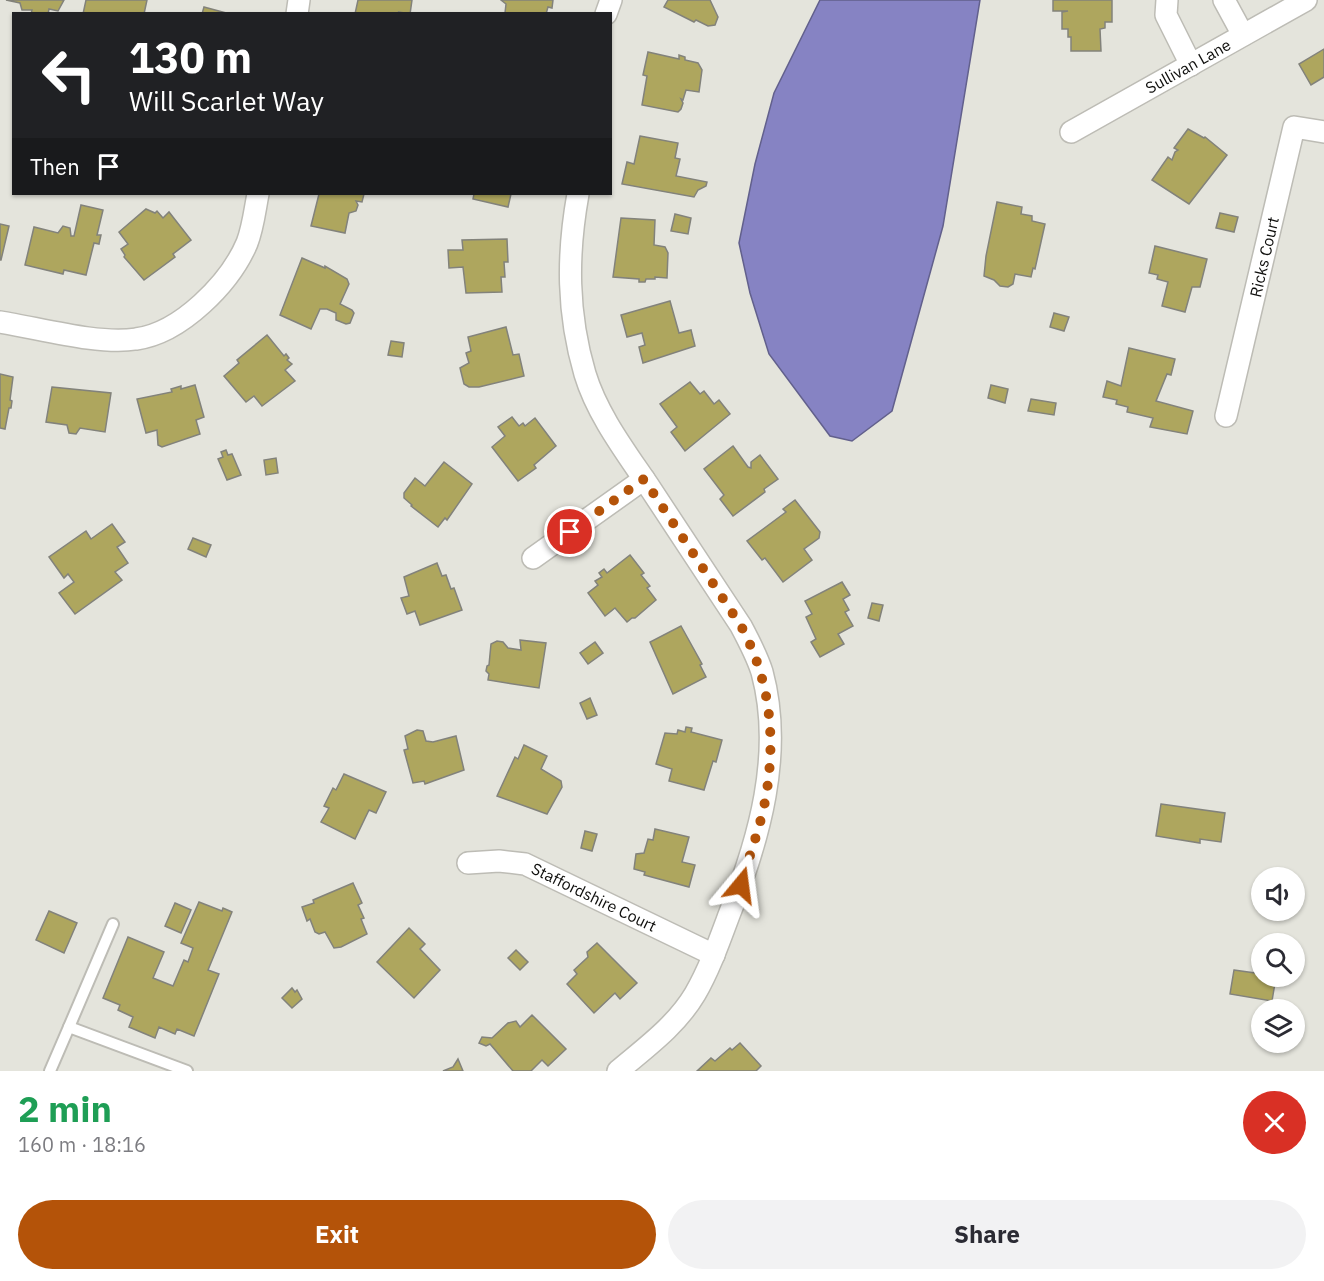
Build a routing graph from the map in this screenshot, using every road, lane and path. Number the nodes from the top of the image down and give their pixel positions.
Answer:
1 (1167, 0) edge
2 (1224, 0) edge
3 (1306, 0) edge
4 (1243, 35) junction
5 (1191, 65) junction
6 (1071, 132) dead end
7 (1324, 132) edge
8 (258, 195) edge
9 (578, 195) edge
10 (0, 322) edge
11 (1226, 416) dead end
12 (644, 479) junction
13 (533, 558) dead end
14 (468, 863) dead end
15 (113, 924) dead end
16 (714, 955) junction
17 (69, 1027) junction
18 (50, 1071) edge
19 (187, 1071) edge
20 (618, 1071) edge

1 - 5 street
2 - 4 street
3 - 4 street, Sullivan Lane
4 - 5 street, Sullivan Lane
5 - 6 street, Sullivan Lane
7 - 11 street, Ricks Court
8 - 10 street
9 - 12 street
12 - 13 street
12 - 16 street
14 - 16 street, Staffordshire Court
15 - 17 lane
16 - 20 street
17 - 18 lane
17 - 19 lane

